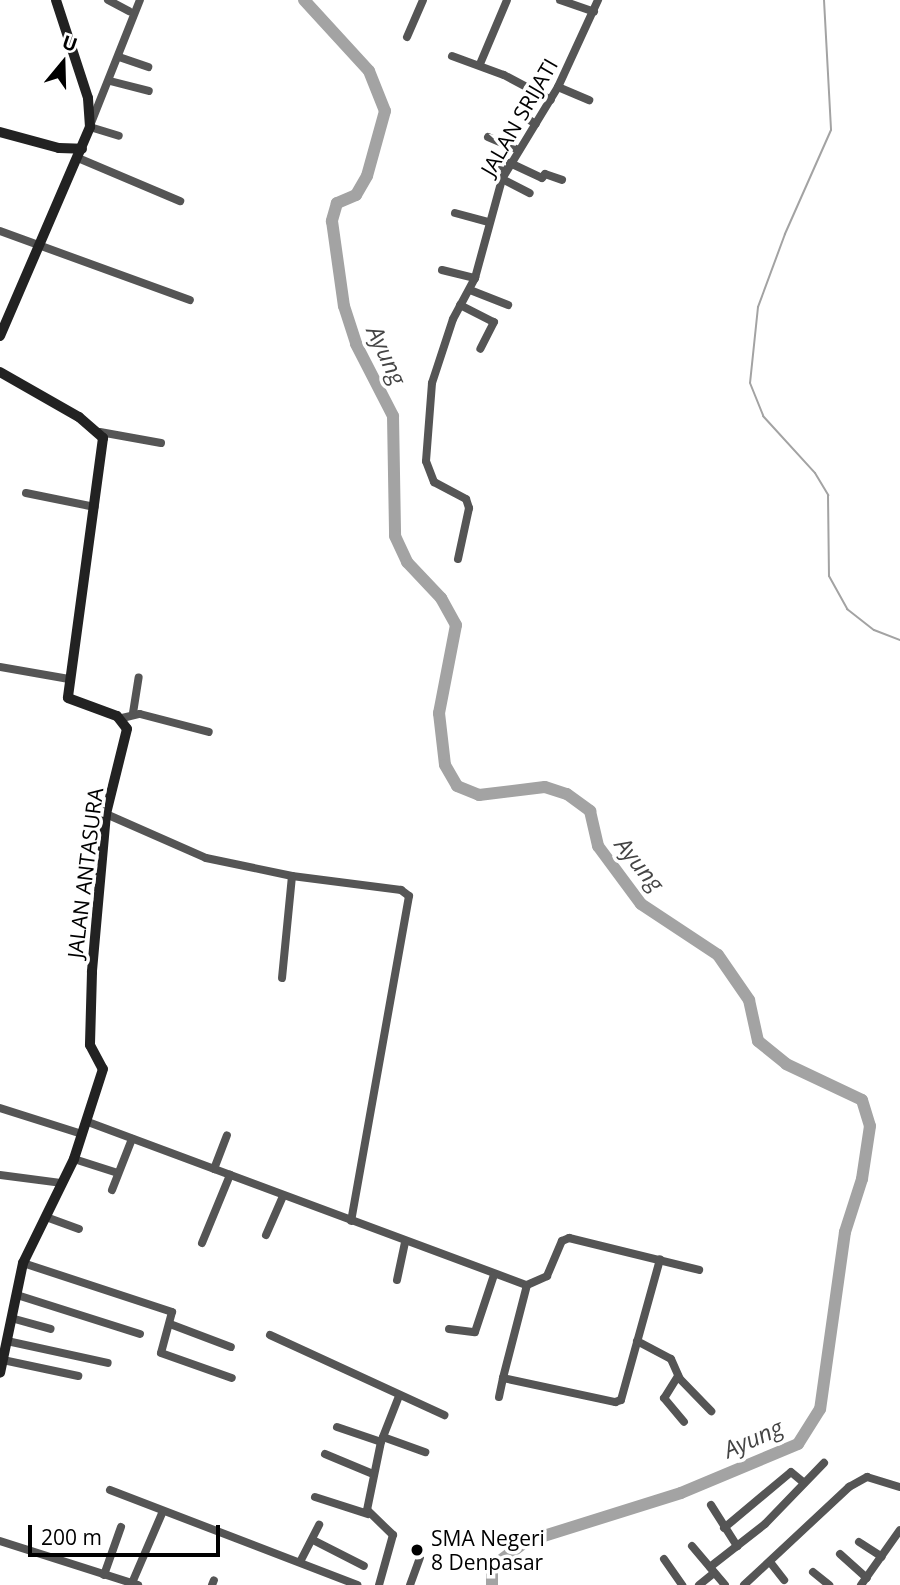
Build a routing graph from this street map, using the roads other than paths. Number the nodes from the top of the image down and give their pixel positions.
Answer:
1 (56, 0) edge
2 (108, 0) edge
3 (140, 0) edge
4 (423, 0) edge
5 (507, 0) edge
6 (560, 0) edge
7 (598, 0) edge
8 (129, 11) dead end
9 (594, 12) junction
10 (407, 37) dead end
11 (452, 56) dead end
12 (119, 57) junction
13 (480, 64) junction
14 (148, 67) dead end
15 (110, 81) junction
16 (558, 87) junction
17 (149, 91) dead end
18 (551, 100) junction
19 (589, 100) dead end
20 (516, 112) dead end
21 (536, 124) junction
22 (91, 125) junction
23 (0, 132) edge
24 (119, 136) dead end
25 (488, 137) dead end
26 (518, 150) junction
27 (80, 153) junction
28 (490, 164) dead end
29 (506, 171) junction
30 (562, 180) dead end
31 (530, 193) dead end
32 (180, 201) dead end
33 (455, 213) dead end
34 (488, 222) junction
35 (0, 231) edge
36 (40, 245) junction
37 (442, 270) dead end
38 (475, 278) junction
39 (470, 290) junction
40 (190, 300) dead end
41 (508, 304) dead end
42 (460, 305) junction
43 (0, 336) edge
44 (480, 349) dead end
45 (0, 372) edge
46 (100, 432) junction
47 (161, 443) dead end
48 (26, 493) dead end
49 (95, 507) junction
50 (458, 559) dead end
51 (0, 667) edge
52 (139, 677) dead end
53 (69, 679) junction
54 (133, 713) junction
55 (122, 718) junction
56 (209, 732) dead end
57 (106, 814) junction
58 (292, 876) junction
59 (282, 978) dead end
60 (0, 1108) edge
61 (88, 1122) junction
62 (82, 1134) junction
63 (227, 1135) dead end
64 (132, 1139) junction
65 (74, 1159) junction
66 (214, 1169) junction
67 (118, 1173) junction
68 (0, 1175) edge
69 (230, 1175) junction
70 (62, 1184) junction
71 (112, 1190) dead end
72 (283, 1196) junction
73 (46, 1216) junction
74 (351, 1221) junction
75 (79, 1229) dead end
76 (266, 1235) dead end
77 (405, 1242) junction
78 (202, 1243) dead end
79 (660, 1259) junction
80 (23, 1263) junction
81 (699, 1270) dead end
82 (494, 1275) junction
83 (397, 1280) dead end
84 (527, 1285) junction
85 (17, 1295) junction
86 (11, 1318) junction
87 (170, 1324) junction
88 (449, 1328) dead end
89 (51, 1329) dead end
90 (140, 1334) dead end
91 (270, 1335) dead end
92 (7, 1341) junction
93 (637, 1341) junction
94 (230, 1347) dead end
95 (3, 1360) junction
96 (108, 1363) dead end
97 (0, 1373) edge
98 (78, 1376) dead end
99 (678, 1376) junction
100 (232, 1378) dead end
101 (503, 1378) junction
102 (399, 1396) junction
103 (499, 1397) dead end
104 (711, 1411) dead end
105 (444, 1415) dead end
106 (684, 1422) dead end
107 (337, 1427) dead end
108 (382, 1439) junction
109 (425, 1452) dead end
110 (325, 1454) dead end
111 (824, 1463) dead end
112 (373, 1474) junction
113 (804, 1483) junction
114 (900, 1487) edge
115 (110, 1490) dead end
116 (315, 1497) dead end
117 (711, 1505) dead end
118 (163, 1511) junction
119 (368, 1514) junction
120 (319, 1525) dead end
121 (121, 1527) dead end
122 (724, 1528) junction
123 (900, 1530) edge
124 (313, 1540) junction
125 (0, 1541) edge
126 (859, 1542) dead end
127 (691, 1546) dead end
128 (737, 1546) junction
129 (840, 1554) dead end
130 (420, 1558) dead end
131 (882, 1558) junction
132 (664, 1559) dead end
133 (300, 1562) junction
134 (770, 1562) junction
135 (365, 1566) dead end
136 (712, 1570) junction
137 (813, 1572) dead end
138 (104, 1575) junction
139 (784, 1580) dead end
140 (864, 1581) edge
141 (750, 1583) edge
142 (135, 1584) edge
143 (357, 1585) edge
144 (379, 1585) edge
145 (410, 1585) edge
146 (682, 1585) edge
147 (699, 1585) edge
148 (725, 1585) edge
149 (829, 1585) edge

1 - 22 main road
2 - 8 street
3 - 12 street
4 - 10 street
5 - 13 street
6 - 9 street
7 - 9 street, JALAN SRIJATI
9 - 16 street, JALAN SRIJATI
11 - 13 street
12 - 14 street
12 - 15 street
13 - 18 street
15 - 17 street
15 - 22 street
16 - 18 street, JALAN SRIJATI
16 - 19 street
18 - 21 street, JALAN SRIJATI
20 - 21 street
21 - 26 street, JALAN SRIJATI
22 - 24 street
22 - 27 main road
23 - 27 main road
25 - 26 street
26 - 29 street, JALAN SRIJATI
27 - 32 street
27 - 36 main road
28 - 29 street
29 - 30 street
29 - 31 street
29 - 34 street, JALAN SRIJATI
33 - 34 street
34 - 38 street, JALAN SRIJATI
35 - 36 street
36 - 40 street
36 - 43 main road
37 - 38 street
38 - 39 street, JALAN SRIJATI
39 - 41 street
39 - 42 street, JALAN SRIJATI
42 - 44 street
42 - 50 street, JALAN SRIJATI
45 - 46 main road
46 - 47 street
46 - 49 main road
48 - 49 street
49 - 53 main road
51 - 53 street
52 - 54 street
53 - 55 main road
54 - 55 street
54 - 56 street
55 - 57 main road, JALAN ANTASURA
57 - 58 street
57 - 61 main road, JALAN ANTASURA
58 - 59 street
58 - 74 street
60 - 62 street
61 - 62 main road, JALAN ANTASURA
61 - 64 street
62 - 65 main road, JALAN ANTASURA
63 - 66 street
64 - 66 street
64 - 67 street
65 - 67 street
65 - 70 main road, JALAN ANTASURA
66 - 69 street
67 - 71 street
68 - 70 street
69 - 72 street
69 - 78 street
70 - 73 main road, JALAN ANTASURA
72 - 74 street
72 - 76 street
73 - 75 street
73 - 80 main road, JALAN ANTASURA
74 - 77 street
77 - 82 street
77 - 83 street
79 - 81 street
79 - 84 street
79 - 93 street
80 - 85 main road, JALAN ANTASURA
80 - 87 street
82 - 84 street
82 - 88 street
84 - 101 street
85 - 86 main road, JALAN ANTASURA
85 - 90 street
86 - 89 street
86 - 92 main road, JALAN ANTASURA
87 - 94 street
87 - 100 street
91 - 102 street
92 - 95 main road, JALAN ANTASURA
92 - 96 street
93 - 99 street
93 - 101 street
95 - 97 main road, JALAN ANTASURA
95 - 98 street
99 - 104 street
99 - 106 street
101 - 103 street
102 - 105 street
102 - 108 street
107 - 108 street
108 - 109 street
108 - 112 street
110 - 112 street
111 - 113 street
112 - 119 street
113 - 122 street
113 - 128 street
114 - 134 street
115 - 118 street
116 - 119 street
117 - 122 street
118 - 133 street
118 - 142 street
119 - 144 street
120 - 124 street
121 - 138 street
122 - 128 street
123 - 131 street
124 - 133 street
124 - 135 street
125 - 138 street
126 - 131 street
127 - 136 street
128 - 136 street
129 - 140 street
130 - 145 street
131 - 140 street
132 - 146 street
133 - 143 street
134 - 139 street
134 - 141 street
136 - 147 street
136 - 148 street
137 - 149 street
138 - 142 street

